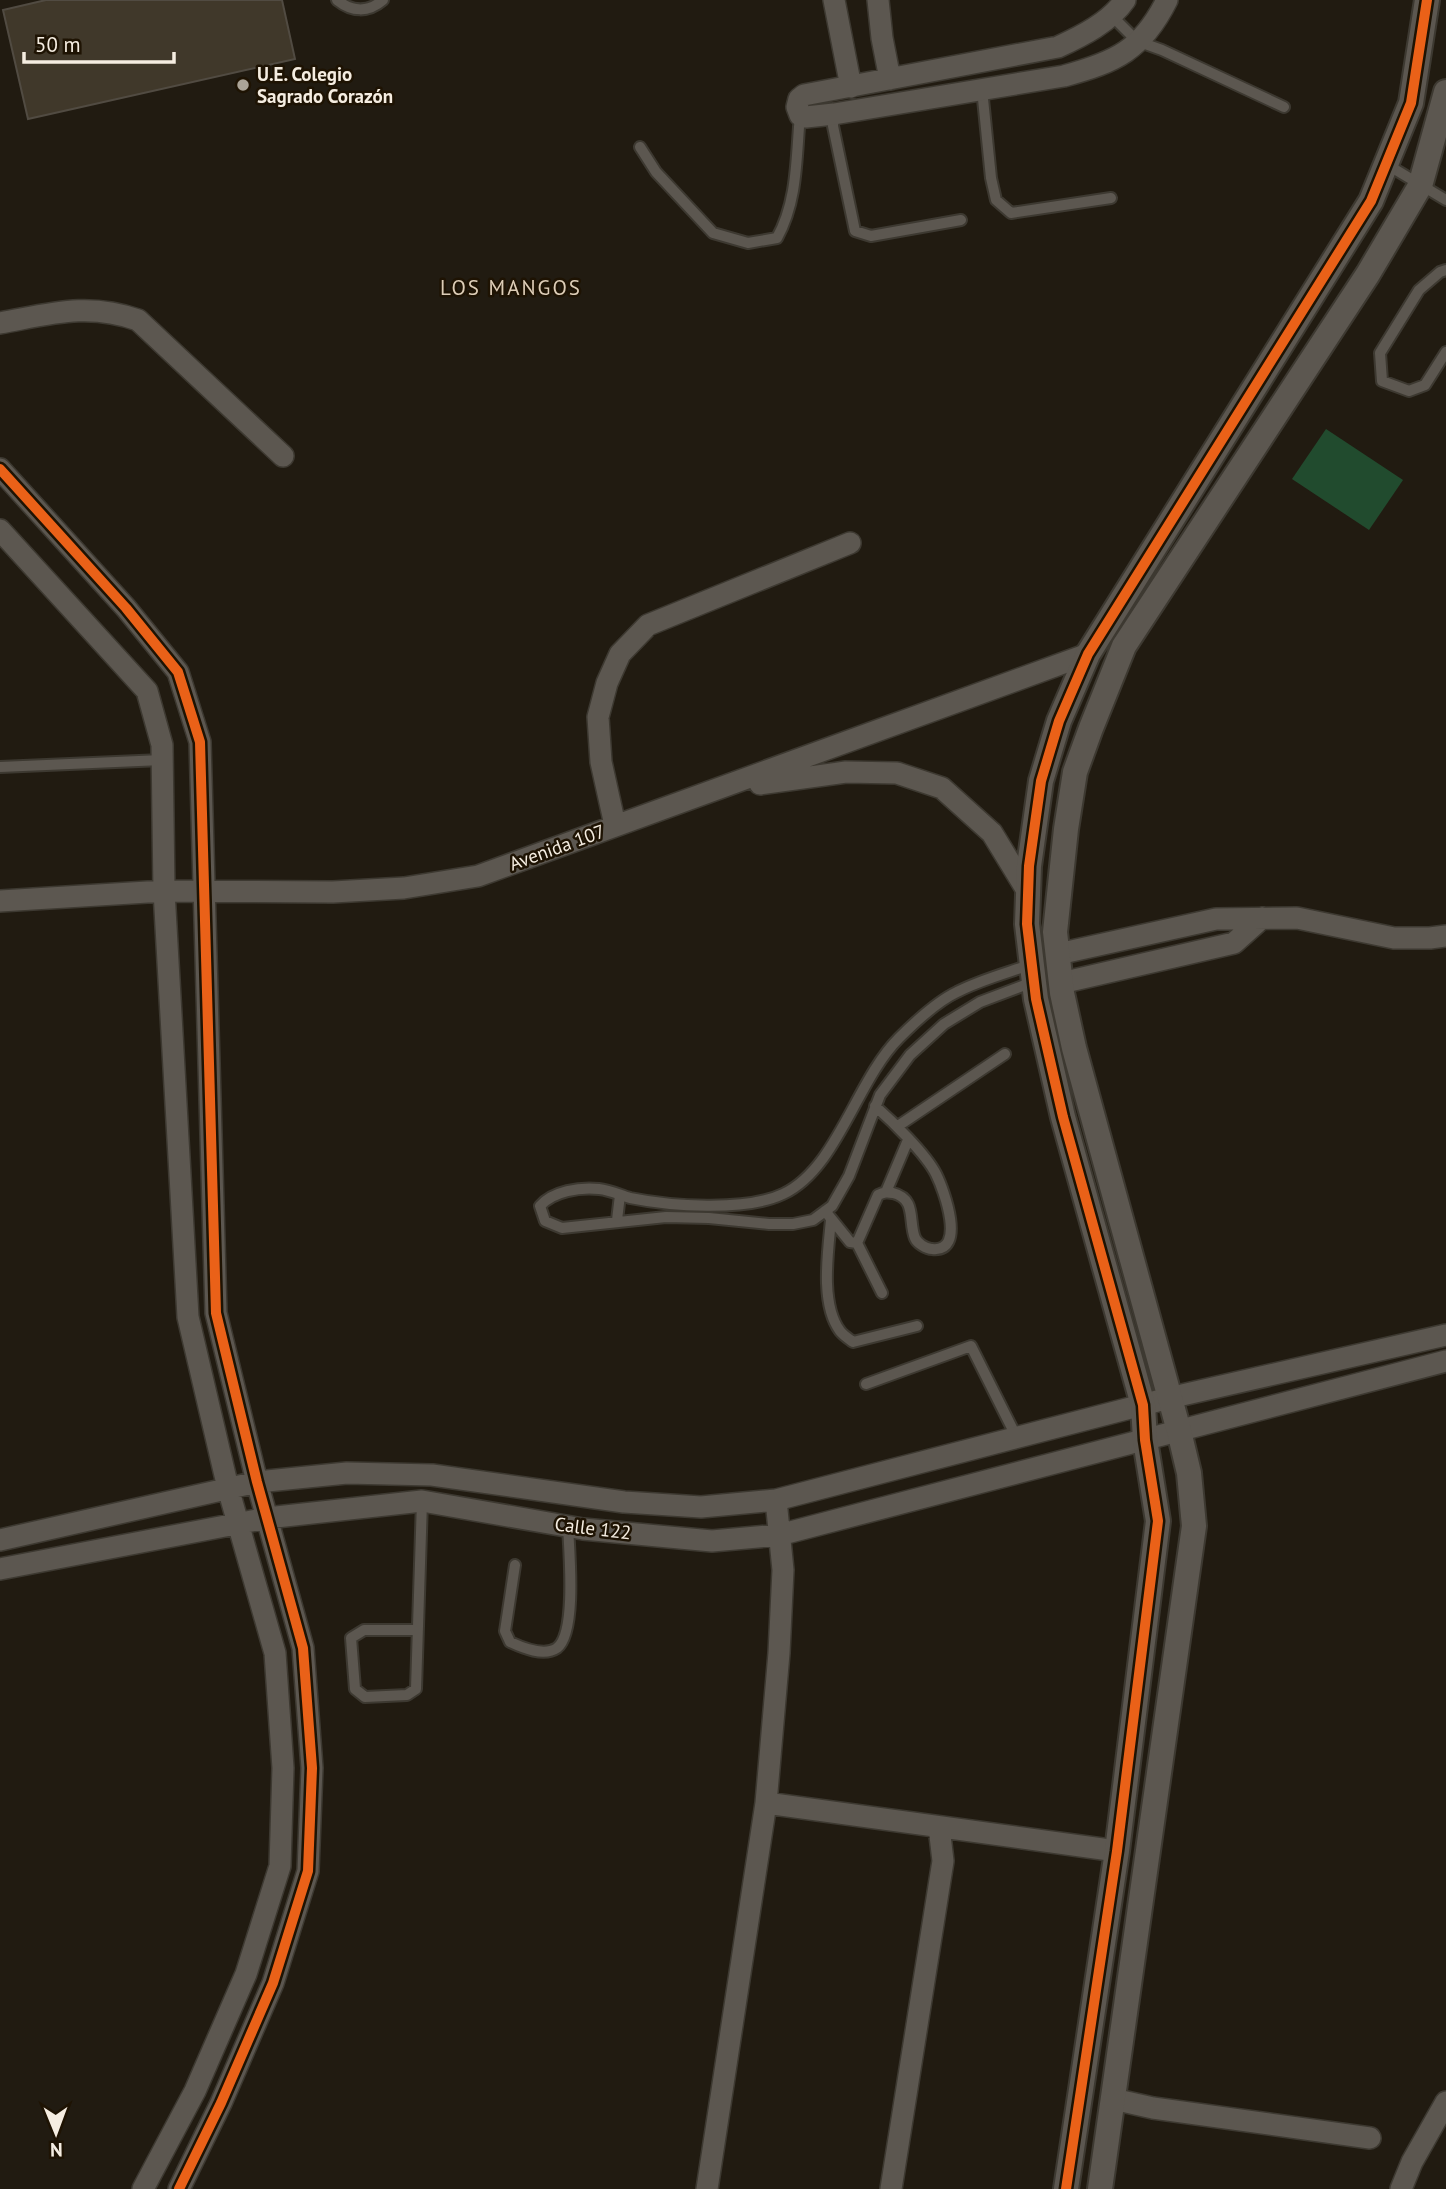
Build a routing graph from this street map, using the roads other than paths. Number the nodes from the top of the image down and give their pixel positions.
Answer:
1 (337, 0) edge
2 (383, 0) edge
3 (834, 0) edge
4 (878, 0) edge
5 (1167, 0) edge
6 (1427, 0) edge
7 (1118, 7) edge
8 (1137, 41) junction
9 (890, 79) junction
10 (852, 87) junction
11 (982, 89) junction
12 (1446, 93) edge
13 (1284, 107) dead end
14 (834, 114) junction
15 (800, 115) junction
16 (639, 146) dead end
17 (1386, 164) junction
18 (1420, 186) junction
19 (1111, 198) dead end
20 (1446, 200) edge
21 (961, 220) dead end
22 (1446, 270) edge
23 (0, 323) edge
24 (1446, 352) edge
25 (283, 456) dead end
26 (0, 469) edge
27 (0, 530) edge
28 (850, 543) dead end
29 (1088, 654) junction
30 (162, 760) junction
31 (0, 767) edge
32 (720, 790) junction
33 (615, 825) junction
34 (164, 891) junction
35 (203, 892) junction
36 (1028, 892) junction
37 (0, 901) edge
38 (1262, 918) junction
39 (1446, 936) edge
40 (1058, 954) junction
41 (1033, 973) junction
42 (1061, 983) junction
43 (1005, 1054) dead end
44 (875, 1106) junction
45 (898, 1126) junction
46 (908, 1140) junction
47 (886, 1192) junction
48 (620, 1195) junction
49 (828, 1216) junction
50 (617, 1220) junction
51 (858, 1243) junction
52 (882, 1293) dead end
53 (917, 1326) dead end
54 (1446, 1335) edge
55 (1446, 1360) edge
56 (866, 1384) dead end
57 (1169, 1398) junction
58 (1143, 1405) junction
59 (1179, 1431) junction
60 (1017, 1438) junction
61 (1146, 1440) junction
62 (257, 1482) junction
63 (228, 1488) junction
64 (776, 1500) junction
65 (422, 1502) junction
66 (267, 1518) junction
67 (238, 1524) junction
68 (568, 1526) junction
69 (779, 1535) junction
70 (0, 1540) edge
71 (514, 1565) dead end
72 (0, 1569) edge
73 (417, 1630) junction
74 (1124, 1795) junction
75 (1155, 1800) junction
76 (766, 1803) junction
77 (939, 1827) junction
78 (1117, 1851) junction
79 (1113, 2098) junction
80 (1446, 2102) edge
81 (1370, 2138) dead end
82 (143, 2189) edge
83 (179, 2189) edge
84 (706, 2189) edge
85 (891, 2189) edge
86 (1066, 2189) edge
87 (1100, 2189) edge
88 (1401, 2189) edge

1 - 2 lane
3 - 10 street
4 - 9 street
5 - 8 street
6 - 17 street
7 - 8 lane
7 - 9 street
8 - 11 street
8 - 13 lane
9 - 10 street
10 - 15 street
11 - 14 street
11 - 19 lane
12 - 18 street
14 - 15 street
14 - 21 lane
15 - 16 lane
17 - 18 lane
17 - 29 street
18 - 20 lane
18 - 40 street
22 - 24 lane
23 - 25 street
26 - 35 street
27 - 30 street
28 - 33 street
29 - 32 street, Avenida 107
29 - 36 street
30 - 31 lane
30 - 34 street
32 - 33 street, Avenida 107
32 - 36 street
33 - 35 street, Avenida 107
34 - 35 street, Avenida 107
34 - 37 street, Avenida 107
34 - 63 street
35 - 62 street
36 - 41 street
38 - 39 street
38 - 40 street
38 - 42 street
40 - 42 street
41 - 44 lane
41 - 48 lane
41 - 58 street
42 - 57 street
43 - 45 lane
44 - 45 lane
44 - 49 lane
45 - 46 lane
46 - 47 lane
46 - 47 lane
47 - 51 lane
48 - 50 lane
48 - 50 lane
49 - 50 lane
49 - 51 lane
49 - 53 lane
51 - 52 lane
54 - 57 street, Calle 122
55 - 59 street, Calle 122
56 - 60 lane
57 - 58 street, Calle 122
57 - 59 street
58 - 60 street, Calle 122
58 - 61 street
59 - 61 street, Calle 122
59 - 75 street
60 - 64 street, Calle 122
61 - 69 street, Calle 122
61 - 74 street
62 - 63 street, Calle 122
62 - 64 street, Calle 122
62 - 66 street
63 - 67 street
63 - 70 street, Calle 122
64 - 69 street
65 - 66 street, Calle 122
65 - 68 street, Calle 122
65 - 73 lane
66 - 67 street, Calle 122
66 - 83 street
67 - 72 street, Calle 122
67 - 82 street
68 - 69 street, Calle 122
68 - 71 lane
69 - 76 street
73 - 73 lane
74 - 75 street
74 - 78 street
75 - 79 street
76 - 77 street
76 - 84 street
77 - 78 street
77 - 85 street
78 - 86 street
79 - 81 street
79 - 87 street
80 - 88 street

